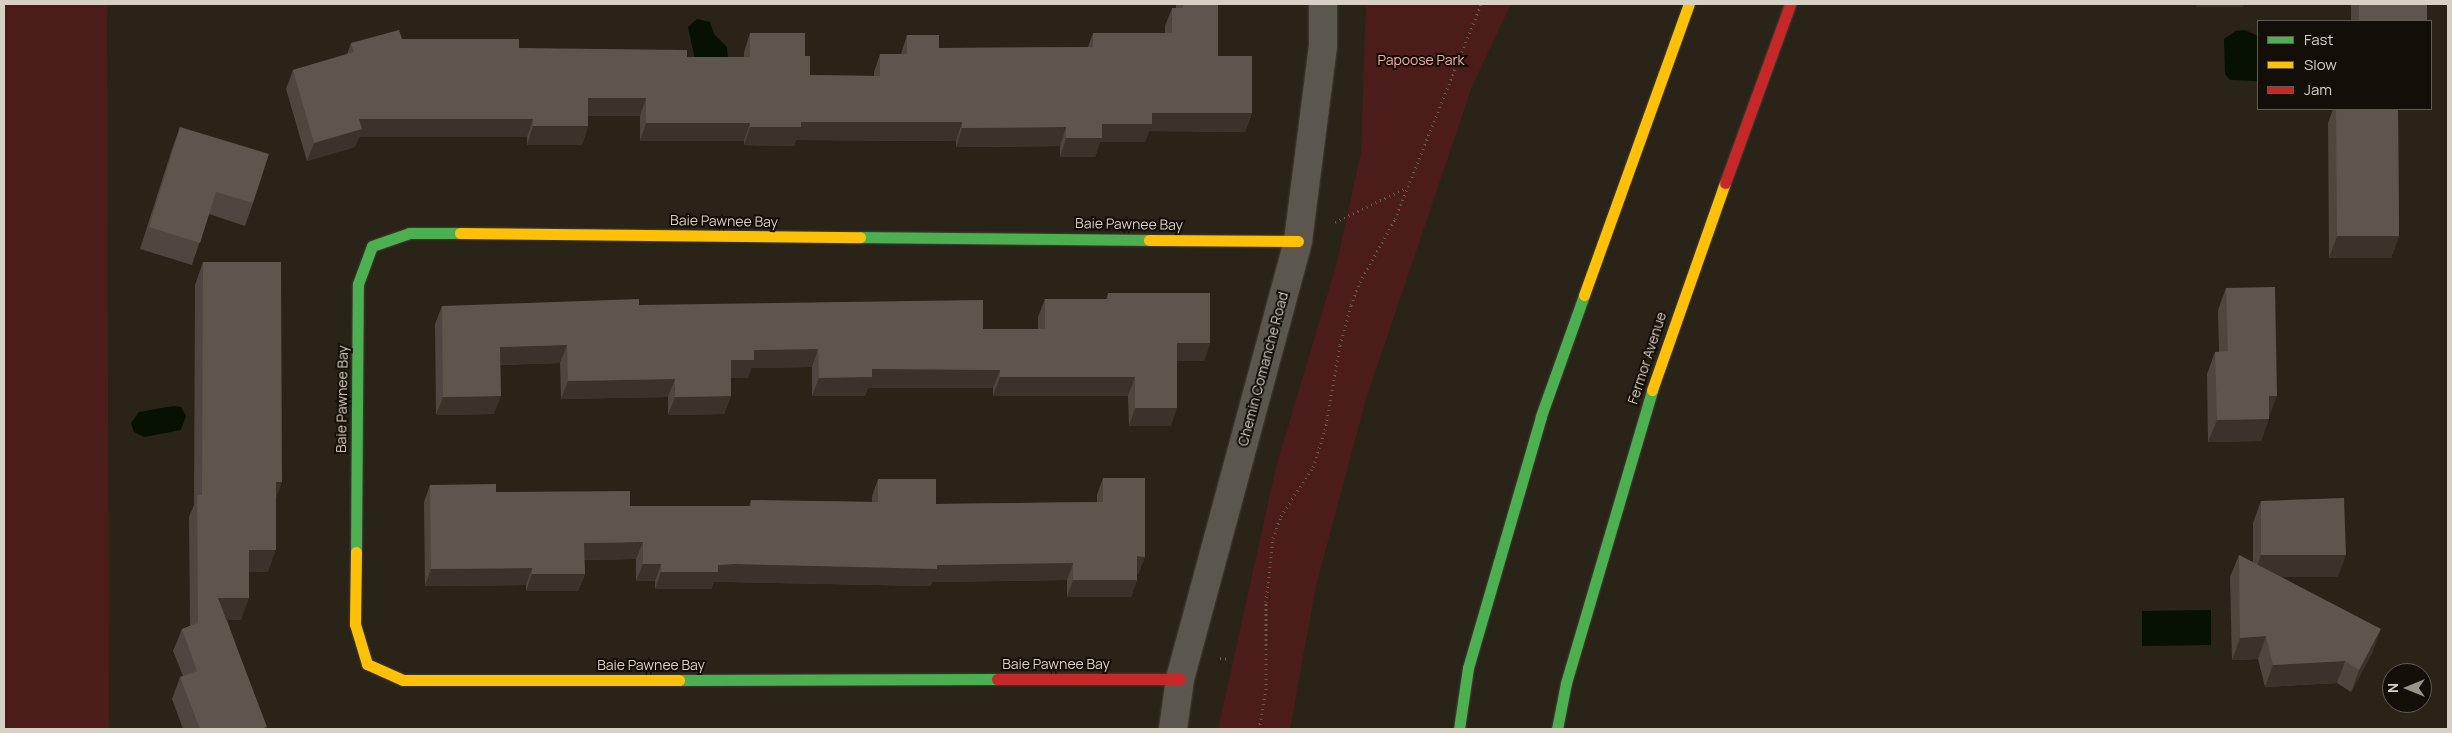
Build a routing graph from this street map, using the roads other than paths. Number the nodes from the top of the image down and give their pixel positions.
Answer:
1 (1323, 4) edge
2 (1689, 4) edge
3 (1790, 4) edge
4 (1298, 241) junction
5 (1180, 679) junction
6 (1172, 729) edge
7 (1459, 729) edge
8 (1557, 729) edge

1 - 4 street, Chemin Comanche Road
2 - 7 main road
3 - 8 main road, Fermor Avenue
4 - 5 street, Chemin Comanche Road
4 - 5 main road, Baie Pawnee Bay
5 - 6 street, Chemin Comanche Road

